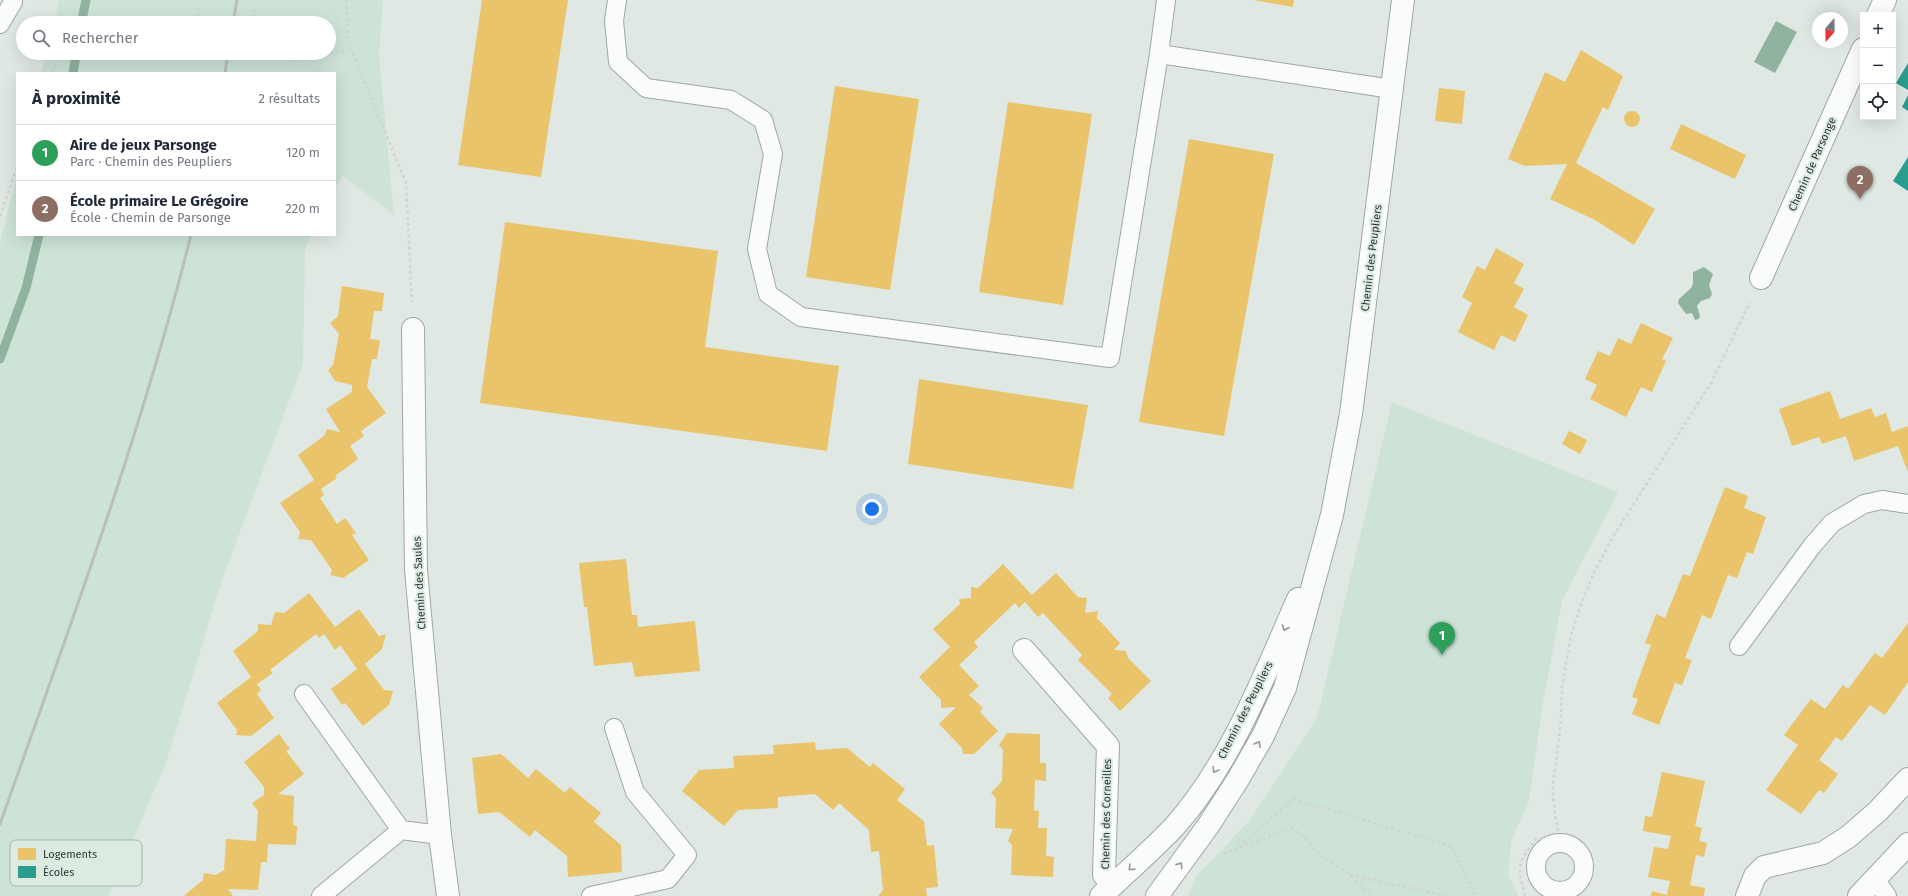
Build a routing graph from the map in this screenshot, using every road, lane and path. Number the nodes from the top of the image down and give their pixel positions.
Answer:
1 (346, 0) edge
2 (617, 0) edge
3 (1166, 0) edge
4 (1403, 0) edge
5 (1885, 0) edge
6 (13, 2) dead end
7 (199, 8) dead end
8 (254, 9) dead end
9 (1879, 12) edge
10 (198, 16) edge
11 (253, 16) edge
12 (0, 24) edge
13 (351, 49) junction
14 (336, 52) edge
15 (1159, 54) junction
16 (1860, 56) edge
17 (57, 60) edge
18 (52, 72) edge
19 (1392, 89) junction
20 (16, 170) edge
21 (0, 216) edge
22 (1761, 278) joint
23 (413, 329) joint
24 (1908, 504) edge
25 (1332, 515) junction
26 (1739, 646) dead end
27 (1024, 650) dead end
28 (304, 694) dead end
29 (614, 728) dead end
30 (1908, 779) edge
31 (401, 830) junction
32 (440, 835) junction
33 (1559, 839) junction
34 (1908, 844) edge
35 (1234, 850) junction
36 (1220, 855) dead end
37 (1350, 875) junction
38 (1881, 888) edge
39 (1107, 890) edge
40 (1560, 893) edge
41 (321, 896) edge
42 (448, 896) edge
43 (591, 896) edge
44 (1157, 896) edge
45 (1372, 896) edge
46 (1447, 896) edge
47 (1476, 896) edge
48 (1525, 896) edge
49 (1747, 896) edge
50 (1859, 896) edge

1 - 13 path
2 - 15 lane
3 - 15 lane
4 - 19 street, Chemin des Peupliers
5 - 9 street
6 - 12 lane
7 - 10 path
8 - 11 path
13 - 14 path
13 - 23 path
15 - 19 lane
16 - 22 street, Chemin de Parsonge
17 - 18 path
19 - 25 street, Chemin des Peupliers
20 - 21 path
22 - 33 path
23 - 32 street, Chemin des Saules
24 - 26 lane
25 -> 39 street, Chemin des Peupliers
44 -> 25 street, Chemin des Peupliers
27 - 39 street, Chemin des Corneilles
28 - 31 lane
29 - 43 lane
30 - 49 street
31 - 32 lane
31 - 41 lane
32 - 42 street, Chemin des Saules
33 - 40 lane
33 - 40 lane
33 - 48 path
34 - 38 street
35 - 36 path
35 - 37 path
35 - 47 path
37 - 45 path
37 - 46 path
38 - 50 street

